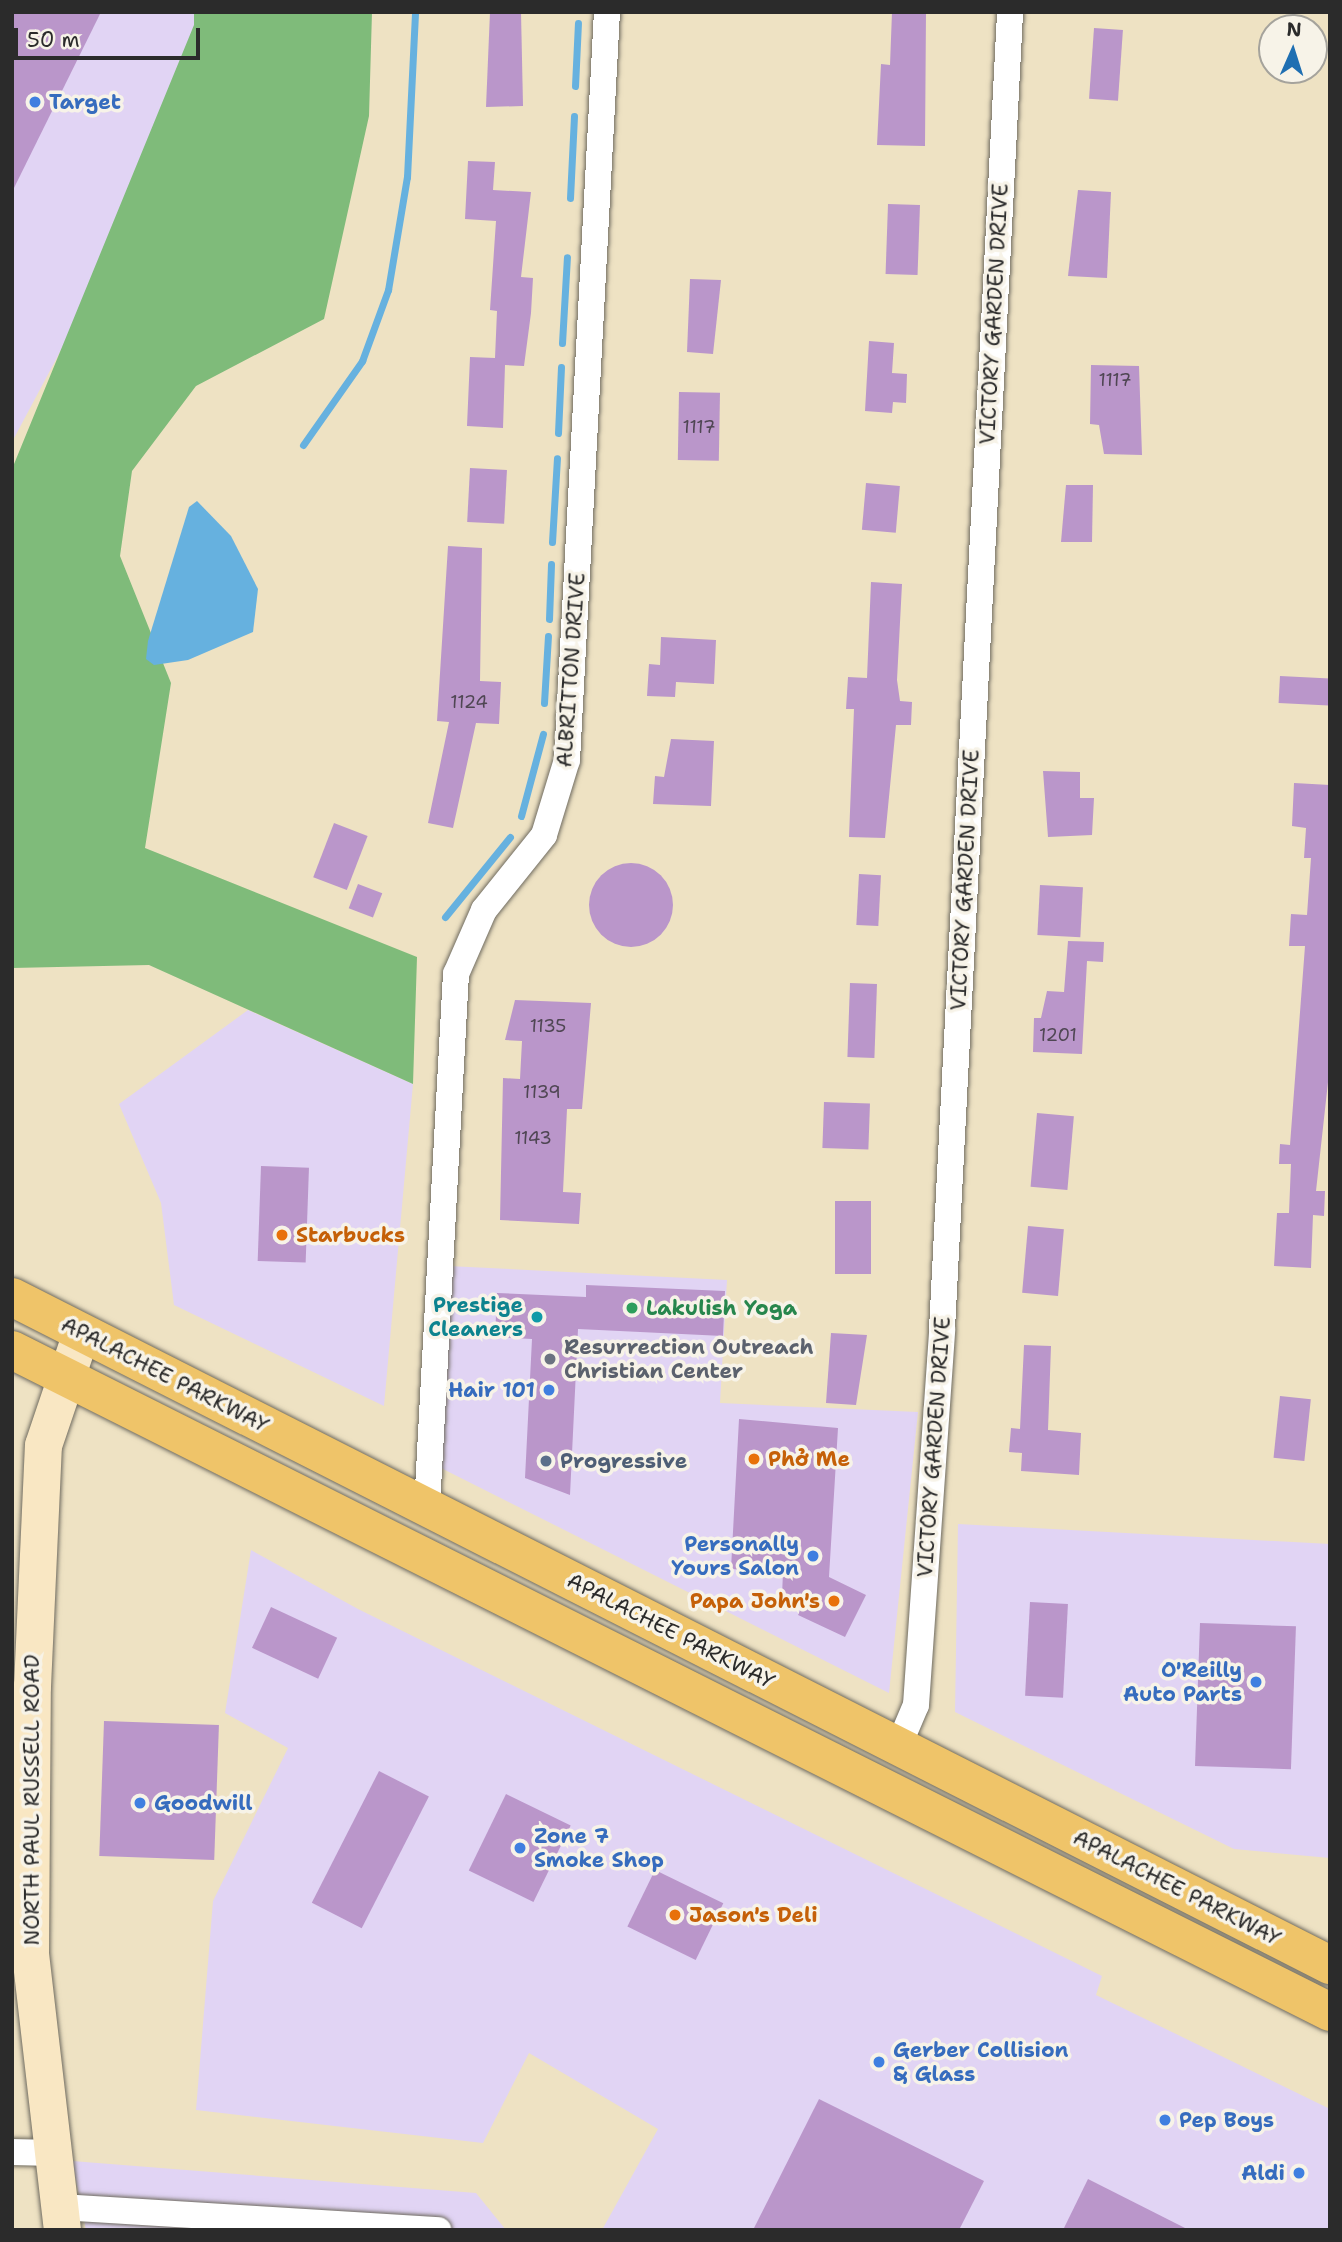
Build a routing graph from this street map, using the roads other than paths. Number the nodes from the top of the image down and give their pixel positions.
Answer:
1 (607, 12) edge
2 (1010, 12) edge
3 (12, 1297) edge
4 (81, 1333) junction
5 (12, 1350) edge
6 (62, 1375) junction
7 (427, 1507) junction
8 (544, 1567) junction
9 (622, 1607) junction
10 (553, 1619) junction
11 (899, 1745) junction
12 (835, 1763) junction
13 (21, 1870) edge
14 (1330, 1965) edge
15 (1330, 2012) edge
16 (12, 2152) edge
17 (54, 2153) junction
18 (61, 2218) edge
19 (438, 2230) edge

1 - 7 street, ALBRITTON DRIVE
2 - 11 street, VICTORY GARDEN DRIVE
3 - 4 main road, APALACHEE PARKWAY
4 - 6 street, NORTH PAUL RUSSELL ROAD
4 - 7 main road, APALACHEE PARKWAY
5 - 6 main road, APALACHEE PARKWAY
6 - 10 main road, APALACHEE PARKWAY
6 - 13 street, NORTH PAUL RUSSELL ROAD
7 - 8 main road, APALACHEE PARKWAY
8 - 9 main road, APALACHEE PARKWAY
8 - 10 main road
9 - 10 main road
9 - 11 main road, APALACHEE PARKWAY
10 - 12 main road, APALACHEE PARKWAY
11 - 12 main road
11 - 14 main road, APALACHEE PARKWAY
12 - 15 main road, APALACHEE PARKWAY
13 - 17 street, NORTH PAUL RUSSELL ROAD
16 - 17 street
17 - 18 street, NORTH PAUL RUSSELL ROAD
18 - 19 street

